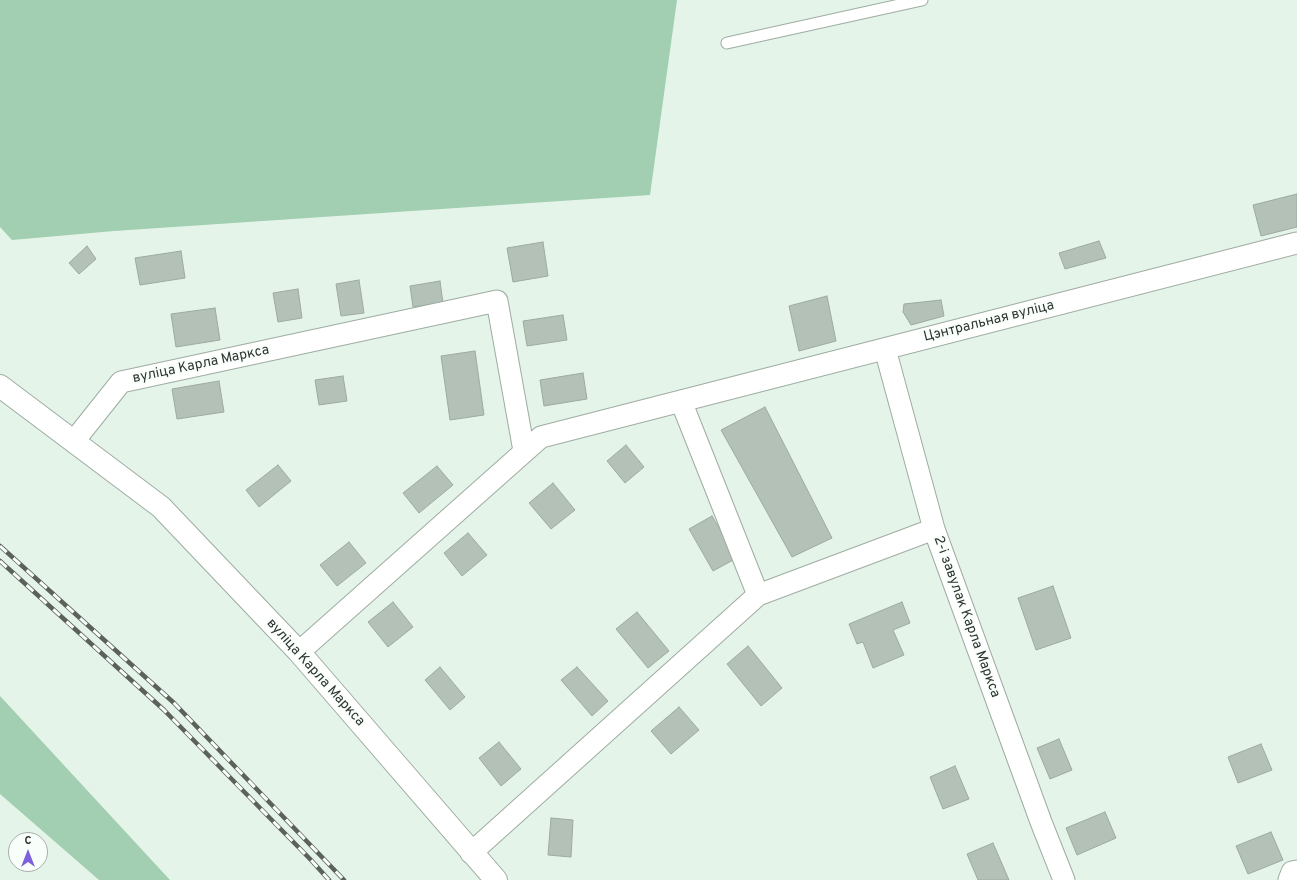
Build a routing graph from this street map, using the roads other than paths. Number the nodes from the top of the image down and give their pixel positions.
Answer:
1 (922, 0) edge
2 (727, 44) dead end
3 (1297, 243) edge
4 (885, 349) junction
5 (0, 386) edge
6 (681, 401) junction
7 (74, 442) junction
8 (524, 451) junction
9 (934, 529) junction
10 (758, 595) junction
11 (299, 652) junction
12 (471, 853) junction
13 (1297, 871) edge
14 (496, 880) edge
15 (1064, 880) edge
16 (1289, 880) edge

1 - 2 lane
3 - 4 street, Цэнтральная вуліца
4 - 6 street, Цэнтральная вуліца
4 - 9 street, 2-і завулак Карла Маркса
5 - 7 street
6 - 8 street, Цэнтральная вуліца
6 - 10 street
7 - 8 street, вуліца Карла Маркса
7 - 11 street, вуліца Карла Маркса
8 - 11 street, Цэнтральная вуліца
9 - 10 street
9 - 15 street, 2-і завулак Карла Маркса
10 - 12 street
11 - 12 street, вуліца Карла Маркса
12 - 14 street, вуліца Карла Маркса
13 - 16 street

